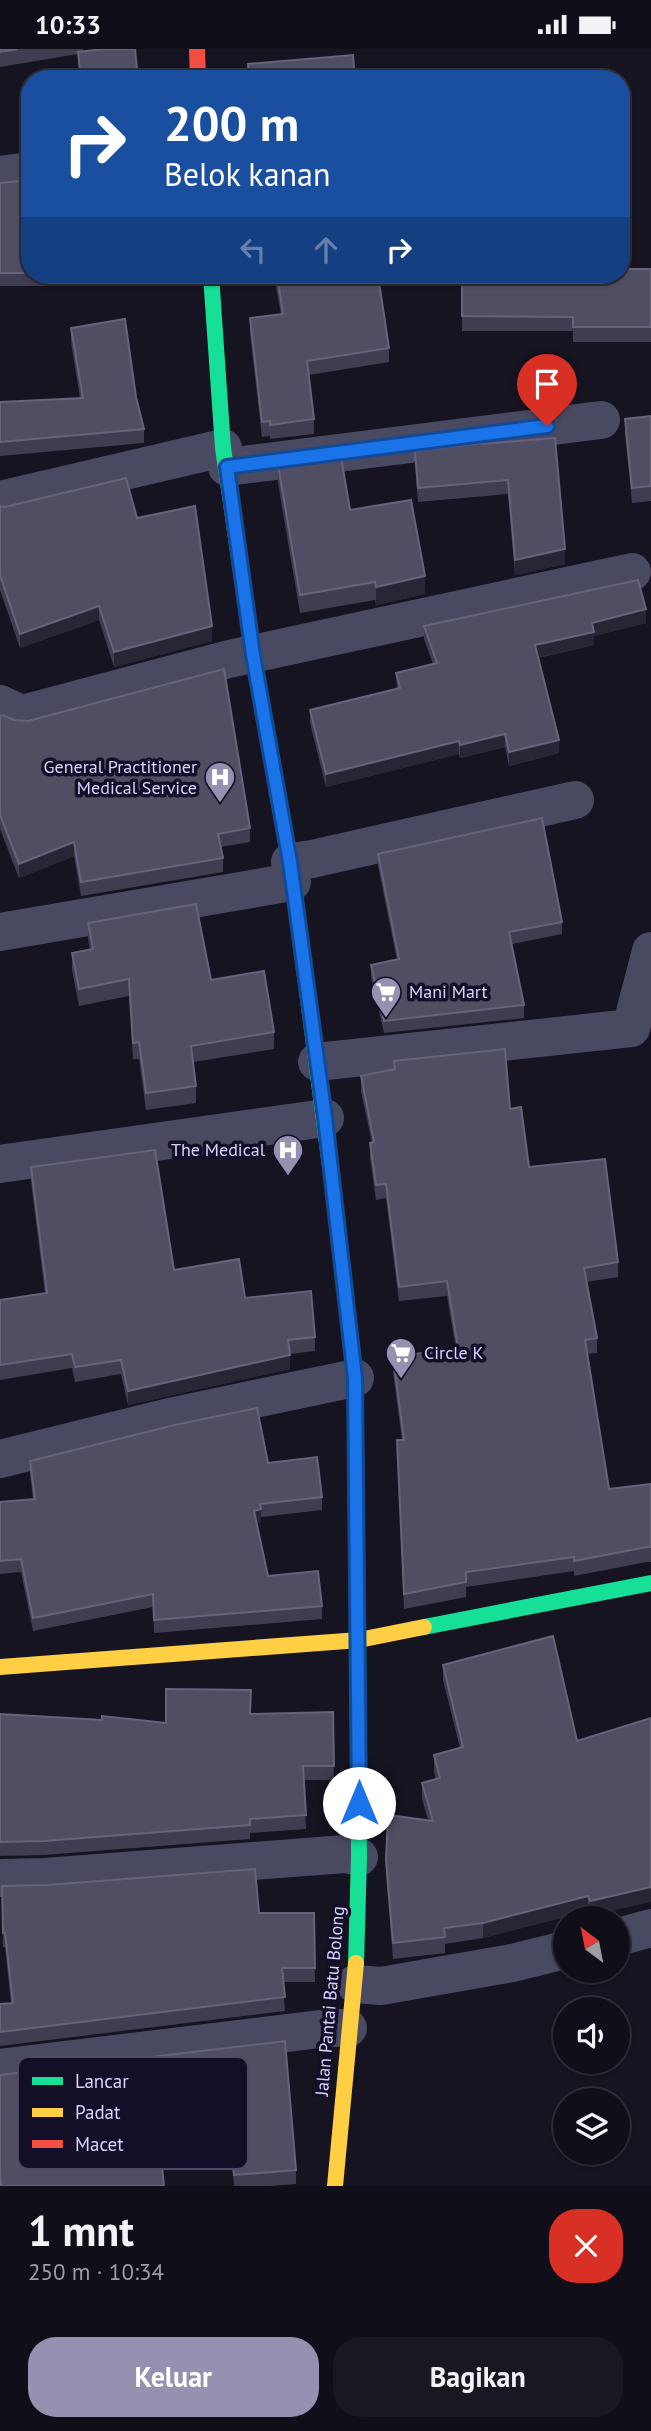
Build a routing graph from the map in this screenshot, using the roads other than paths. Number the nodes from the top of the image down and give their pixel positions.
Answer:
1 (197, 49) edge
2 (198, 70) edge
3 (21, 172) edge
4 (0, 175) edge
5 (212, 284) edge
6 (601, 420) dead end
7 (225, 458) junction
8 (0, 500) edge
9 (632, 572) dead end
10 (253, 655) junction
11 (0, 704) edge
12 (575, 800) dead end
13 (291, 872) junction
14 (0, 932) edge
15 (651, 951) edge
16 (317, 1062) junction
17 (325, 1118) junction
18 (0, 1164) edge
19 (355, 1378) junction
20 (0, 1459) edge
21 (651, 1583) edge
22 (359, 1640) junction
23 (0, 1667) edge
24 (359, 1857) junction
25 (0, 1878) edge
26 (651, 1928) edge
27 (630, 1934) edge
28 (553, 1953) edge
29 (355, 1983) junction
30 (348, 2028) junction
31 (90, 2057) edge
32 (18, 2066) edge
33 (0, 2068) edge
34 (335, 2186) edge

1 - 2 street
3 - 4 street
5 - 7 street, Jalan Pantai Batu Bolong
6 - 7 street
7 - 8 street
7 - 10 street, Jalan Pantai Batu Bolong
9 - 10 street
10 - 11 street
10 - 13 street, Jalan Pantai Batu Bolong
12 - 13 street
13 - 14 street
13 - 16 street, Jalan Pantai Batu Bolong
15 - 16 street
16 - 17 street, Jalan Pantai Batu Bolong
17 - 18 street
17 - 19 street, Jalan Pantai Batu Bolong
19 - 20 street
19 - 22 street, Jalan Pantai Batu Bolong
21 - 22 street
22 - 23 street
22 - 24 street, Jalan Pantai Batu Bolong
24 - 25 street
24 - 29 street, Jalan Pantai Batu Bolong
26 - 27 street
28 - 29 street
29 - 30 street, Jalan Pantai Batu Bolong
30 - 31 street
30 - 34 street, Jalan Pantai Batu Bolong
32 - 33 street

